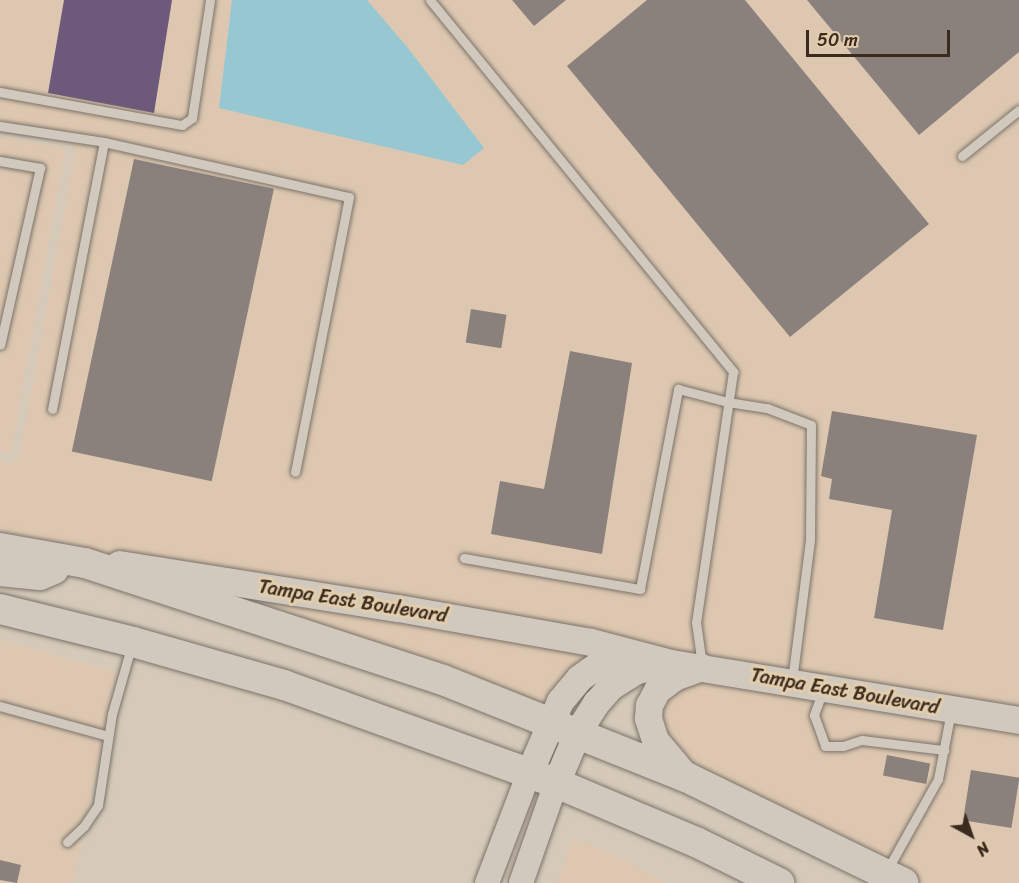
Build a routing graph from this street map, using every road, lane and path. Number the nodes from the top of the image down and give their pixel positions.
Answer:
1 (210, 0) edge
2 (430, 0) edge
3 (0, 92) edge
4 (1019, 110) edge
5 (0, 126) edge
6 (104, 142) junction
7 (962, 156) dead end
8 (0, 161) edge
9 (0, 345) edge
10 (728, 402) junction
11 (52, 409) dead end
12 (295, 472) dead end
13 (0, 548) edge
14 (464, 558) dead end
15 (79, 562) junction
16 (0, 571) edge
17 (0, 609) edge
18 (133, 642) junction
19 (619, 650) junction
20 (670, 663) junction
21 (702, 667) junction
22 (792, 682) junction
23 (824, 688) junction
24 (0, 706) edge
25 (952, 709) junction
26 (1019, 720) edge
27 (550, 722) junction
28 (577, 733) junction
29 (108, 736) junction
30 (944, 750) junction
31 (686, 777) junction
32 (543, 778) junction
33 (68, 842) dead end
34 (894, 878) edge
35 (488, 883) edge
36 (521, 883) edge
37 (780, 883) edge

1 - 3 lane
2 - 10 lane
4 - 7 lane
5 - 6 lane
6 - 11 lane
6 - 12 lane
8 - 9 lane
10 - 14 lane
10 - 21 lane
10 - 22 lane
13 - 15 main road
15 - 16 main road
15 - 19 main road, Tampa East Boulevard
15 - 27 main road
17 - 18 main road
18 - 29 lane
18 - 32 main road
19 - 20 main road, Tampa East Boulevard
19 - 27 main road
20 - 21 main road, Tampa East Boulevard
20 - 28 main road, Tampa East Boulevard
21 - 22 main road, Tampa East Boulevard
21 - 31 main road
22 - 23 main road, Tampa East Boulevard
23 - 25 main road, Tampa East Boulevard
23 - 30 lane
24 - 29 lane
25 - 26 main road, Tampa East Boulevard
25 - 30 lane
27 - 28 main road
27 - 32 main road
28 - 31 main road
28 - 32 main road, Tampa East Boulevard
29 - 33 lane
30 - 34 lane
31 - 34 main road
32 - 35 street
32 - 36 street
32 - 37 main road

